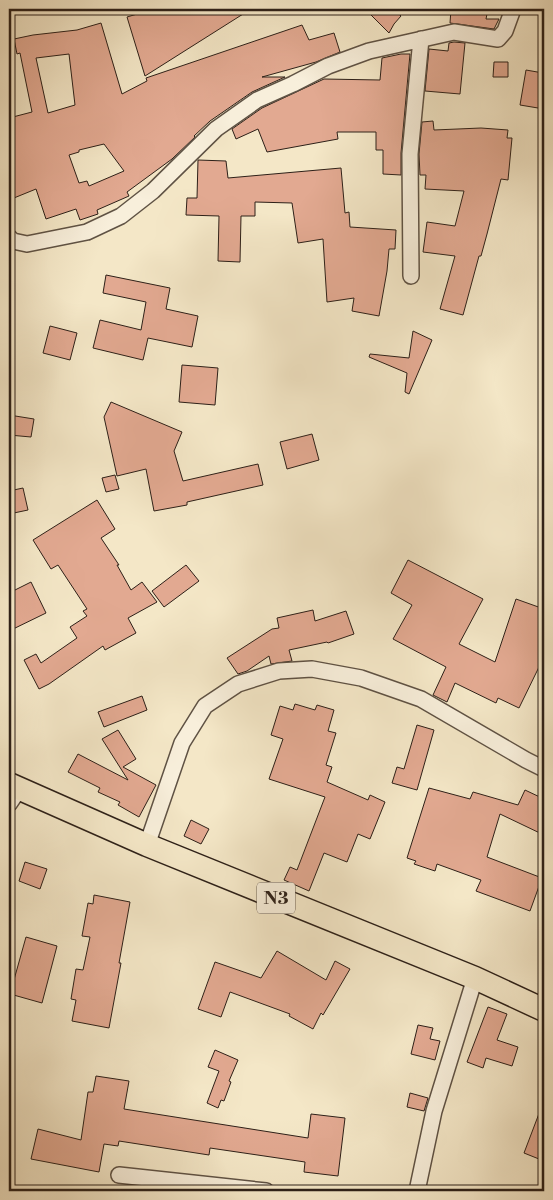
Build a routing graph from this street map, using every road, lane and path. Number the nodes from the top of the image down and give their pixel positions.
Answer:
1 (514, 9) edge
2 (421, 39) junction
3 (9, 238) edge
4 (411, 276) dead end
5 (544, 769) edge
6 (12, 792) edge
7 (147, 845) junction
8 (475, 978) junction
9 (544, 1010) edge
10 (119, 1175) dead end
11 (266, 1191) edge
12 (417, 1191) edge

1 - 2 street
2 - 3 street
2 - 4 street
5 - 7 street
6 - 7 main road, N3
7 - 8 main road, N3
8 - 9 main road, N3
8 - 12 street
10 - 11 street

